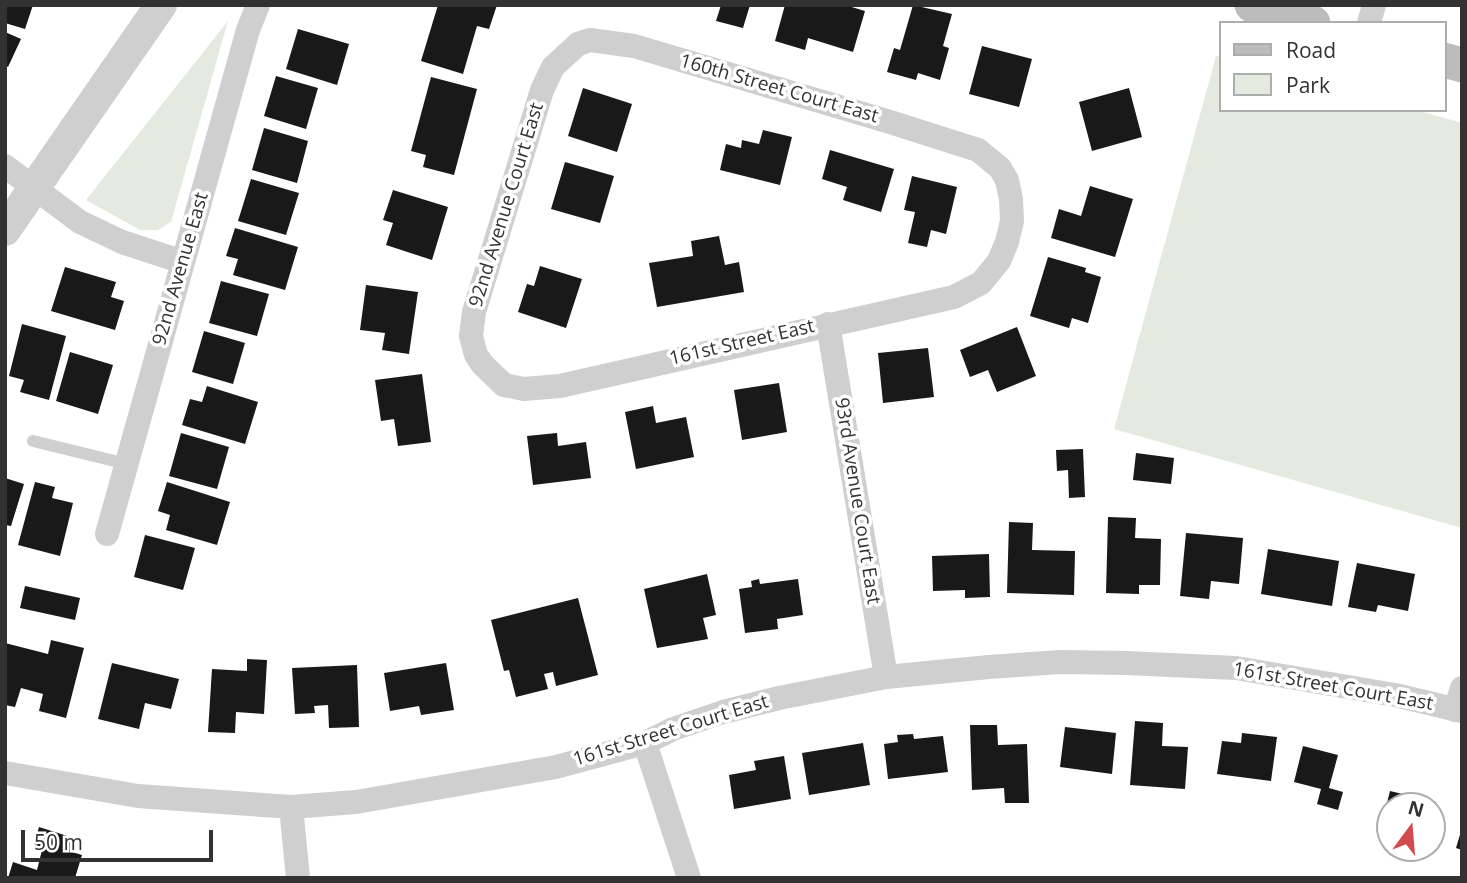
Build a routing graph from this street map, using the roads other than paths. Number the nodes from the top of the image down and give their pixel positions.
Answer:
1 (161, 5) edge
2 (258, 5) edge
3 (1252, 5) edge
4 (1306, 21) edge
5 (578, 44) joint
6 (5, 166) edge
7 (35, 187) junction
8 (5, 230) edge
9 (183, 262) junction
10 (990, 273) joint
11 (828, 324) junction
12 (492, 374) joint
13 (33, 441) dead end
14 (127, 464) junction
15 (107, 534) dead end
16 (886, 677) junction
17 (1460, 703) edge
18 (645, 743) junction
19 (5, 773) edge
20 (291, 807) junction
21 (299, 878) edge
22 (689, 878) edge

1 - 7 street
2 - 9 street, 92nd Avenue East
3 - 4 main road
5 - 10 street, 160th Street Court East
5 - 12 street, 92nd Avenue Court East
6 - 7 street
7 - 8 street
7 - 9 street
9 - 14 street, 92nd Avenue East
10 - 11 street, 161st Street East
11 - 12 street, 161st Street East
11 - 16 street, 93rd Avenue Court East
13 - 14 lane
14 - 15 street, 92nd Avenue East
16 - 17 street, 161st Street Court East
16 - 18 street, 161st Street Court East
18 - 20 street, 161st Street Court East
18 - 22 street
19 - 20 street, 161st Street Court East
20 - 21 street

